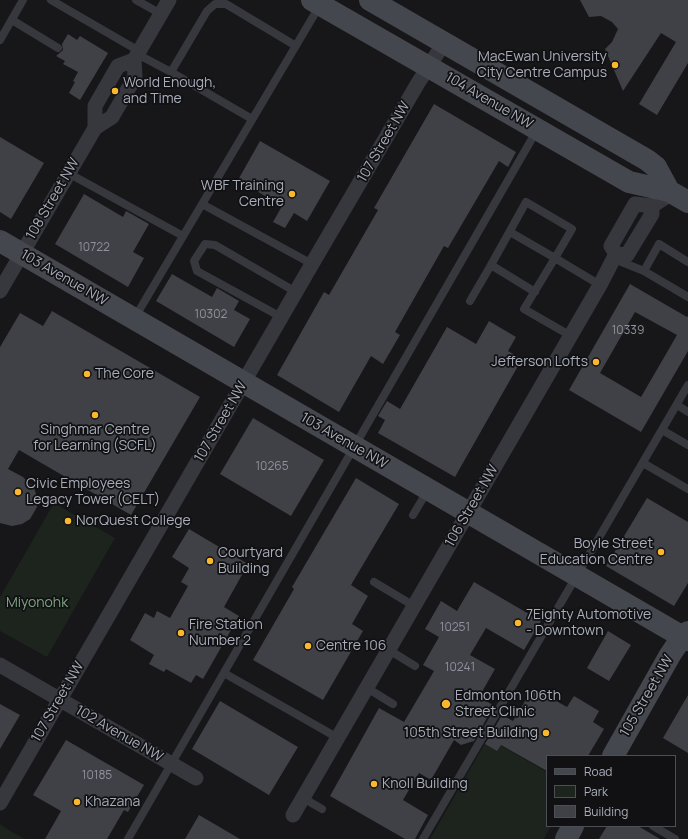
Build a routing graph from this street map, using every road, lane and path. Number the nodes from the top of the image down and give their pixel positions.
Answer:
1 (23, 0) edge
2 (51, 0) edge
3 (136, 0) edge
4 (169, 0) edge
5 (370, 0) edge
6 (316, 2) edge
7 (161, 14) junction
8 (12, 20) junction
9 (0, 40) edge
10 (444, 43) junction
11 (296, 46) junction
12 (58, 48) dead end
13 (136, 55) junction
14 (429, 66) junction
15 (171, 72) junction
16 (252, 119) junction
17 (94, 128) junction
18 (537, 130) junction
19 (68, 173) junction
20 (676, 195) edge
21 (202, 204) junction
22 (510, 232) junction
23 (183, 236) junction
24 (0, 241) edge
25 (22, 254) junction
26 (615, 257) junction
27 (555, 258) junction
28 (688, 262) edge
29 (312, 264) junction
30 (491, 265) junction
31 (644, 271) junction
32 (600, 285) junction
33 (0, 291) edge
34 (296, 292) junction
35 (534, 292) junction
36 (688, 297) edge
37 (470, 301) dead end
38 (281, 317) junction
39 (134, 319) junction
40 (571, 336) junction
41 (243, 383) junction
42 (688, 386) edge
43 (677, 405) junction
44 (688, 412) edge
45 (662, 430) junction
46 (688, 445) edge
47 (354, 447) junction
48 (643, 463) junction
49 (688, 489) edge
50 (428, 490) junction
51 (468, 513) junction
52 (413, 515) dead end
53 (576, 576) junction
54 (374, 582) dead end
55 (414, 606) junction
56 (687, 631) edge
57 (389, 650) junction
58 (0, 665) edge
59 (415, 666) dead end
60 (224, 673) junction
61 (367, 688) junction
62 (60, 699) junction
63 (393, 704) dead end
64 (338, 738) junction
65 (614, 755) edge
66 (172, 764) junction
67 (196, 778) dead end
68 (303, 798) junction
69 (0, 803) edge
70 (322, 809) dead end
71 (293, 815) dead end
72 (572, 827) edge
73 (655, 827) edge
74 (128, 839) edge
75 (423, 839) edge
76 (566, 839) edge
77 (675, 839) edge

1 - 8 lane
2 - 13 lane
3 - 7 lane
4 - 7 street, 108 Street NW
5 - 10 street, 104 Avenue NW
6 - 11 lane
6 - 14 street, 104 Avenue NW
7 - 13 street, 108 Street NW
8 - 9 lane
8 - 12 lane
10 - 14 street, 107 Street NW
10 - 20 street, 104 Avenue NW
11 - 15 lane
11 - 16 lane
13 - 15 lane
13 - 17 street, 108 Street NW
13 - 17 street, 108 Street NW
14 - 18 street, 104 Avenue NW
14 - 29 street, 107 Street NW
15 - 16 lane
16 - 21 lane
17 - 19 street, 108 Street NW
18 - 20 street, 104 Avenue NW
18 - 47 lane
19 - 23 lane
19 - 25 street, 108 Street NW
20 - 26 street
21 - 23 lane
21 - 29 lane
22 - 27 lane
22 - 27 lane
22 - 30 lane
23 - 39 lane
24 - 25 street, 103 Avenue NW
25 - 33 street, 108 Street NW
25 - 39 street, 103 Avenue NW
26 - 31 lane
26 - 32 street, 106 Street NW
27 - 32 lane
27 - 35 lane
28 - 31 lane
29 - 34 street, 107 Street NW
30 - 35 lane
30 - 37 lane
31 - 36 lane
32 - 40 street, 106 Street NW
34 - 38 street, 107 Street NW
34 - 38 lane
35 - 40 lane
38 - 41 street, 107 Street NW
39 - 41 street, 103 Avenue NW
40 - 51 street, 106 Street NW
41 - 47 street, 103 Avenue NW
41 - 62 street, 107 Street NW
42 - 43 lane
43 - 44 lane
43 - 45 lane
45 - 46 lane
45 - 48 lane
47 - 50 street, 103 Avenue NW
47 - 60 lane
48 - 49 lane
48 - 53 lane
50 - 51 street, 103 Avenue NW
50 - 52 lane
51 - 53 street, 103 Avenue NW
51 - 55 street, 106 Street NW
53 - 56 street, 103 Avenue NW
53 - 75 lane
54 - 55 lane
55 - 57 street, 106 Street NW
56 - 65 street, 105 Street NW
57 - 59 lane
57 - 61 street, 106 Street NW
58 - 62 street, 102 Avenue NW
60 - 64 lane
60 - 66 lane
61 - 63 lane
61 - 64 street, 106 Street NW
62 - 66 street, 102 Avenue NW
62 - 69 street, 107 Street NW
64 - 68 street, 106 Street NW
66 - 67 street, 102 Avenue NW
66 - 74 lane
68 - 70 lane
68 - 71 street, 106 Street NW
72 - 76 street
73 - 77 lane

